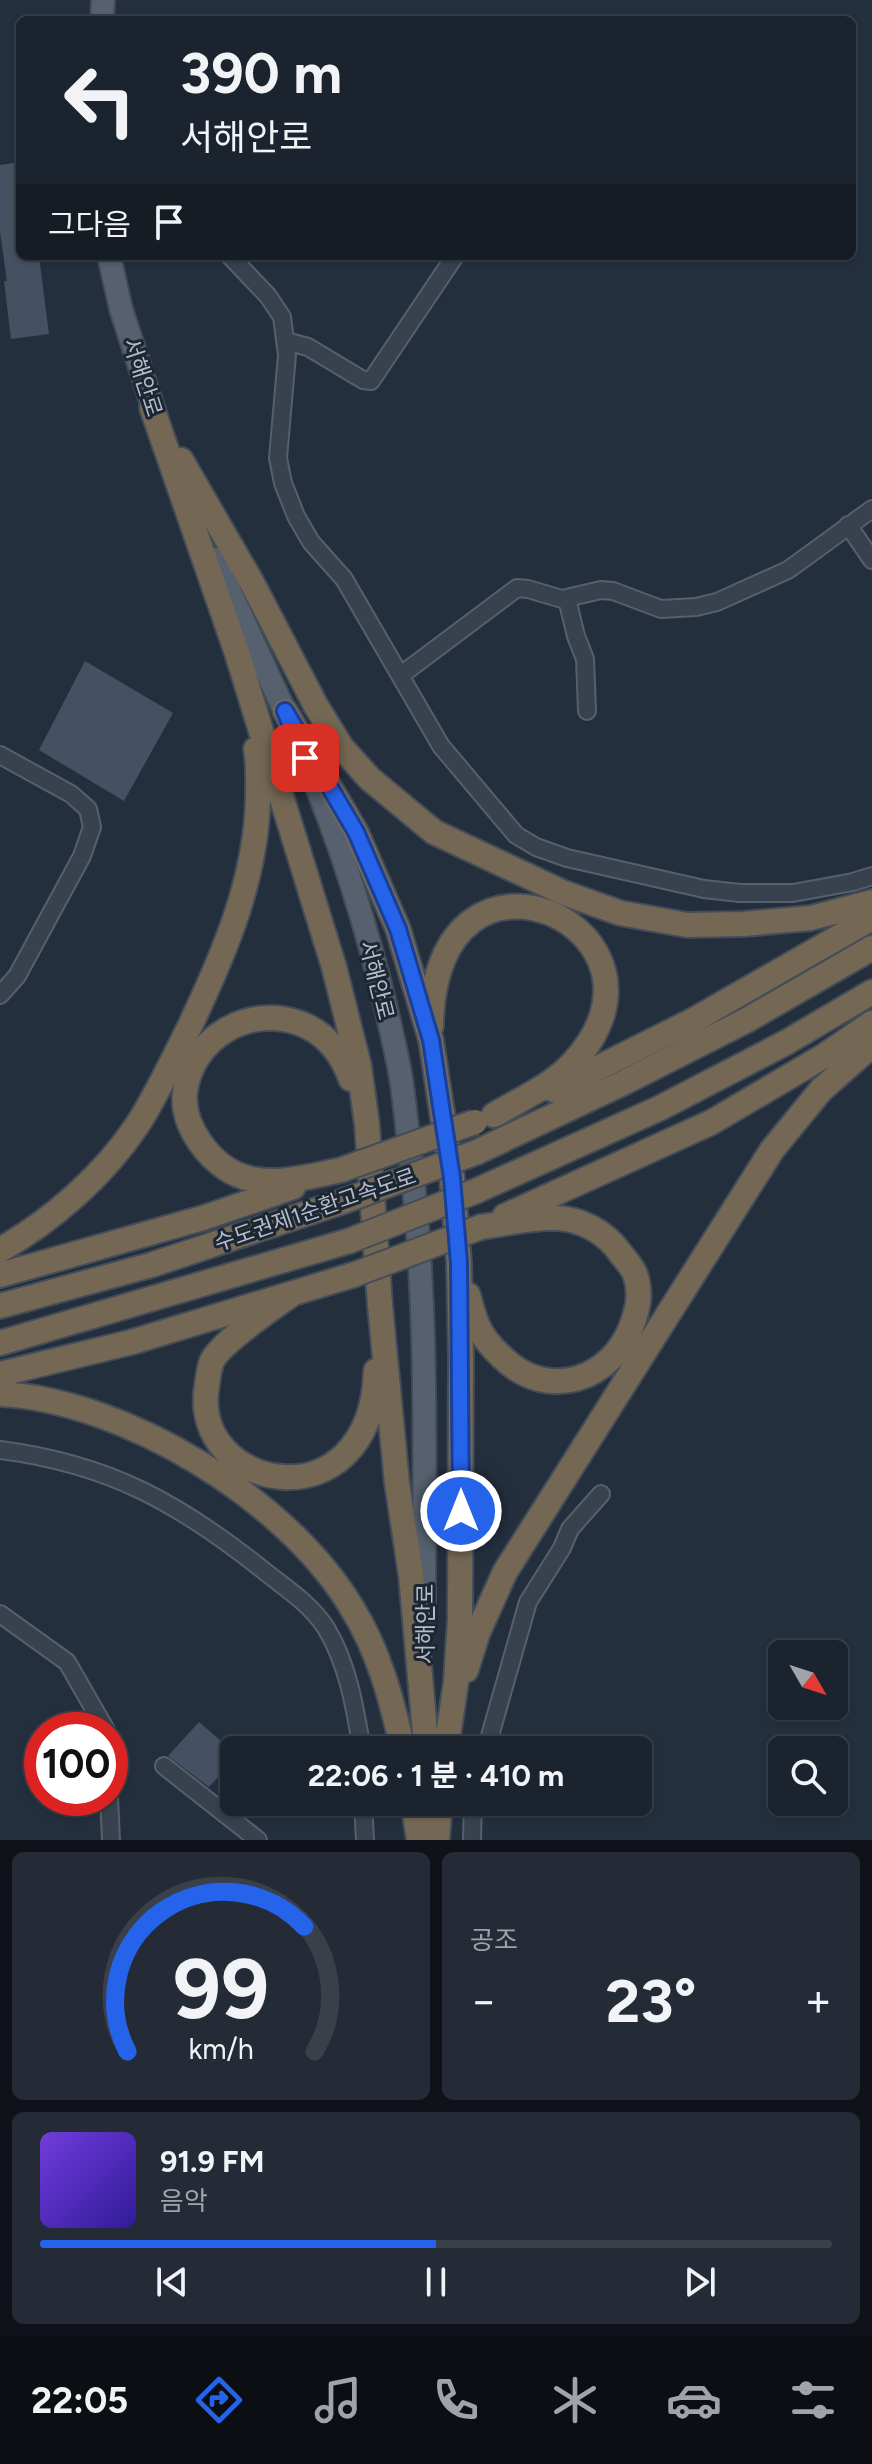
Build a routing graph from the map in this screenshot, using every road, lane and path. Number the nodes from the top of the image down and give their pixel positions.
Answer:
1 (110, 260) edge
2 (234, 260) edge
3 (452, 260) edge
4 (286, 341) junction
5 (152, 408) junction
6 (872, 509) edge
7 (848, 525) junction
8 (872, 560) edge
9 (567, 599) junction
10 (237, 653) junction
11 (401, 675) junction
12 (285, 711) junction
13 (587, 711) dead end
14 (0, 755) edge
15 (872, 876) edge
16 (872, 902) edge
17 (872, 918) edge
18 (872, 948) edge
19 (872, 992) edge
20 (0, 995) edge
21 (872, 1023) edge
22 (431, 1040) junction
23 (872, 1045) edge
24 (485, 1119) junction
25 (367, 1125) junction
26 (341, 1170) junction
27 (481, 1227) junction
28 (0, 1250) edge
29 (459, 1263) junction
30 (0, 1275) edge
31 (292, 1294) junction
32 (380, 1305) junction
33 (0, 1306) edge
34 (0, 1343) edge
35 (0, 1374) edge
36 (0, 1394) edge
37 (0, 1450) edge
38 (601, 1494) dead end
39 (0, 1614) edge
40 (96, 1712) edge
41 (359, 1736) edge
42 (419, 1736) edge
43 (429, 1736) edge
44 (430, 1736) edge
45 (435, 1736) edge
46 (436, 1736) edge
47 (490, 1736) edge
48 (164, 1766) dead end
49 (110, 1816) edge
50 (364, 1816) edge
51 (415, 1816) edge
52 (428, 1816) edge
53 (439, 1816) edge
54 (473, 1816) edge
55 (111, 1840) edge
56 (258, 1840) edge
57 (365, 1840) edge
58 (419, 1840) edge
59 (429, 1840) edge
60 (437, 1840) edge
61 (472, 1840) edge

1 - 5 main road, 서해안로
2 - 4 street
3 - 4 street
4 - 11 street
5 - 10 highway
5 - 12 main road, 서해안로
5 - 16 highway
6 - 7 street
7 - 8 street
7 - 9 street
9 - 11 street
9 - 13 street
10 - 25 highway
10 - 28 highway
11 - 15 street
12 - 22 highway
12 - 44 main road, 서해안로
14 - 20 street
17 - 24 highway
18 - 33 highway, 수도권제1순환고속도로, bridge
19 - 34 highway, 수도권제1순환고속도로, bridge
21 - 27 highway
22 - 24 highway
22 - 29 highway
23 - 46 highway
24 - 26 highway, bridge
25 - 26 highway
25 - 32 highway
26 - 30 highway
27 - 29 highway
27 - 31 highway, bridge
29 - 45 highway
31 - 32 highway
31 - 35 highway
32 - 43 highway
36 - 42 highway
37 - 41 street
38 - 47 street
39 - 40 street
48 - 56 street
49 - 55 street
50 - 57 street
51 - 58 highway
52 - 59 main road
53 - 60 highway
54 - 61 street

